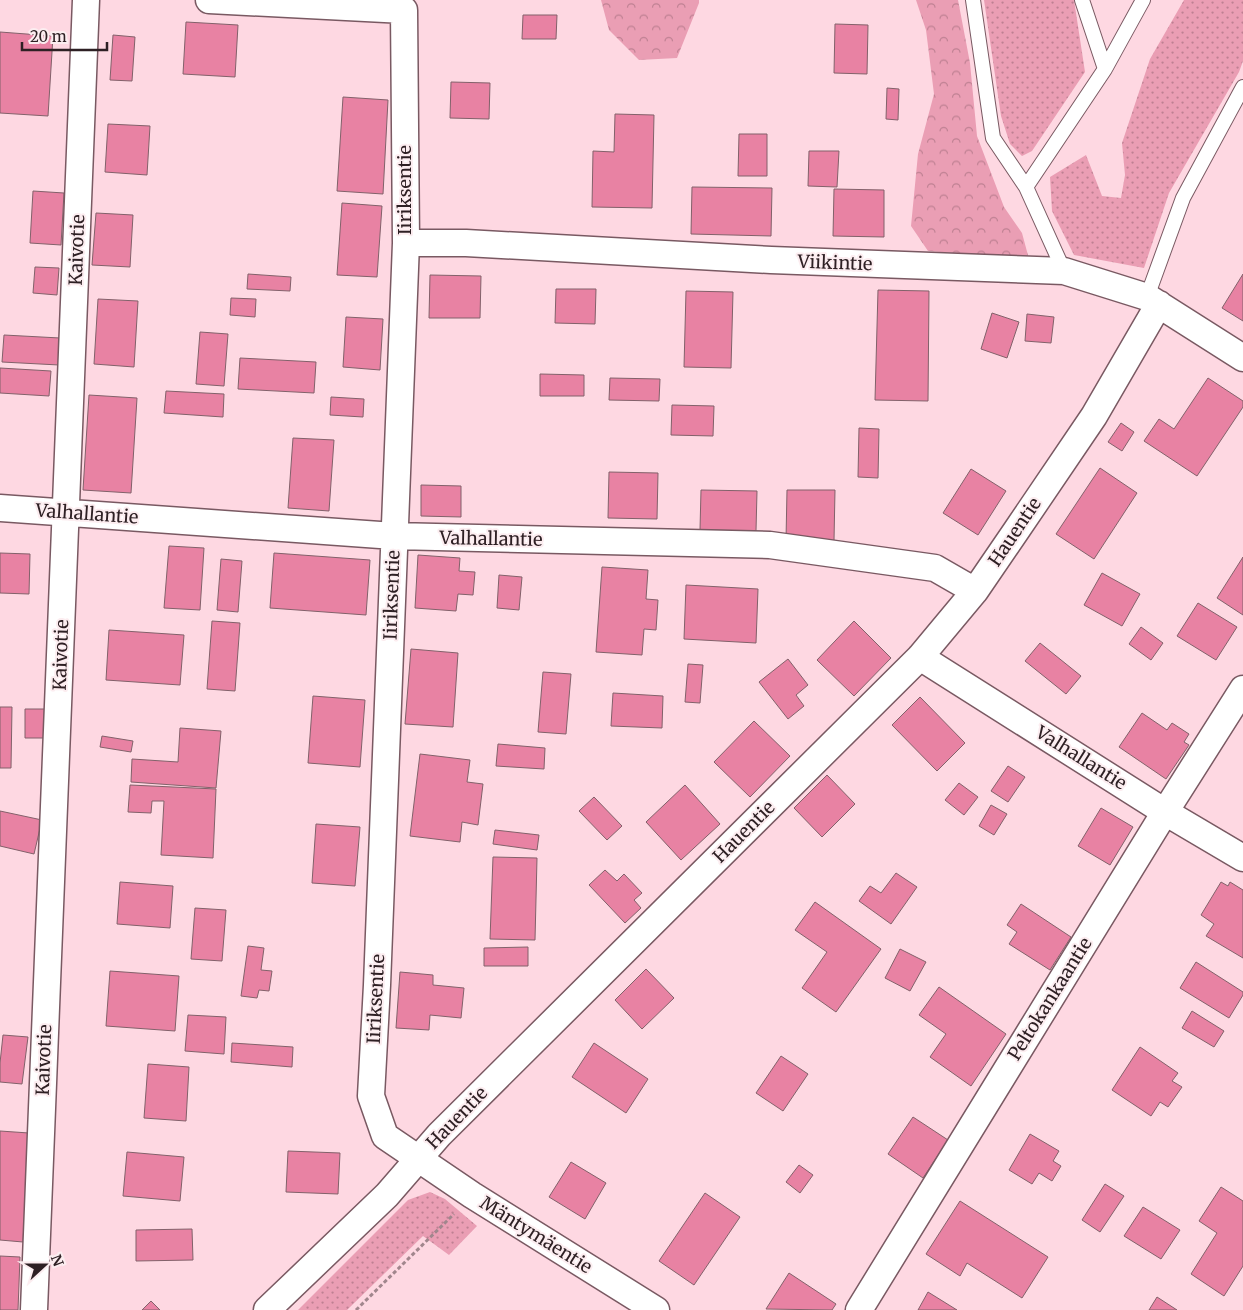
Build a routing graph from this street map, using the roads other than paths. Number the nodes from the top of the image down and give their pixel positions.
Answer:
1 (86, 0) edge
2 (209, 0) edge
3 (973, 0) edge
4 (1082, 0) edge
5 (1143, 0) edge
6 (1105, 69) junction
7 (1243, 87) edge
8 (1026, 187) junction
9 (406, 243) junction
10 (1064, 271) junction
11 (1153, 300) junction
12 (1243, 358) edge
13 (0, 508) edge
14 (67, 513) junction
15 (394, 536) junction
16 (975, 591) junction
17 (920, 656) junction
18 (1243, 689) edge
19 (1165, 812) junction
20 (1243, 858) edge
21 (418, 1159) junction
22 (34, 1310) edge
23 (267, 1310) edge
24 (656, 1310) edge
25 (859, 1310) edge

1 - 14 street, Kaivotie
2 - 9 street, Iiriksentie
3 - 8 lane
4 - 6 lane
5 - 6 lane
6 - 8 lane
7 - 11 lane
8 - 10 lane
9 - 10 street, Viikintie
9 - 15 street, Iiriksentie
10 - 11 street, Viikintie
11 - 12 street, Viikintie
11 - 16 street, Hauentie
13 - 14 street, Valhallantie
14 - 15 street, Valhallantie
14 - 22 street, Kaivotie
15 - 16 street, Valhallantie
15 - 21 street, Iiriksentie
16 - 17 street, Hauentie
17 - 19 street, Valhallantie
17 - 21 street, Hauentie
18 - 19 street, Peltokankaantie
19 - 20 street, Valhallantie
19 - 25 street, Peltokankaantie
21 - 23 street, Hauentie
21 - 24 street, Mäntymäentie

